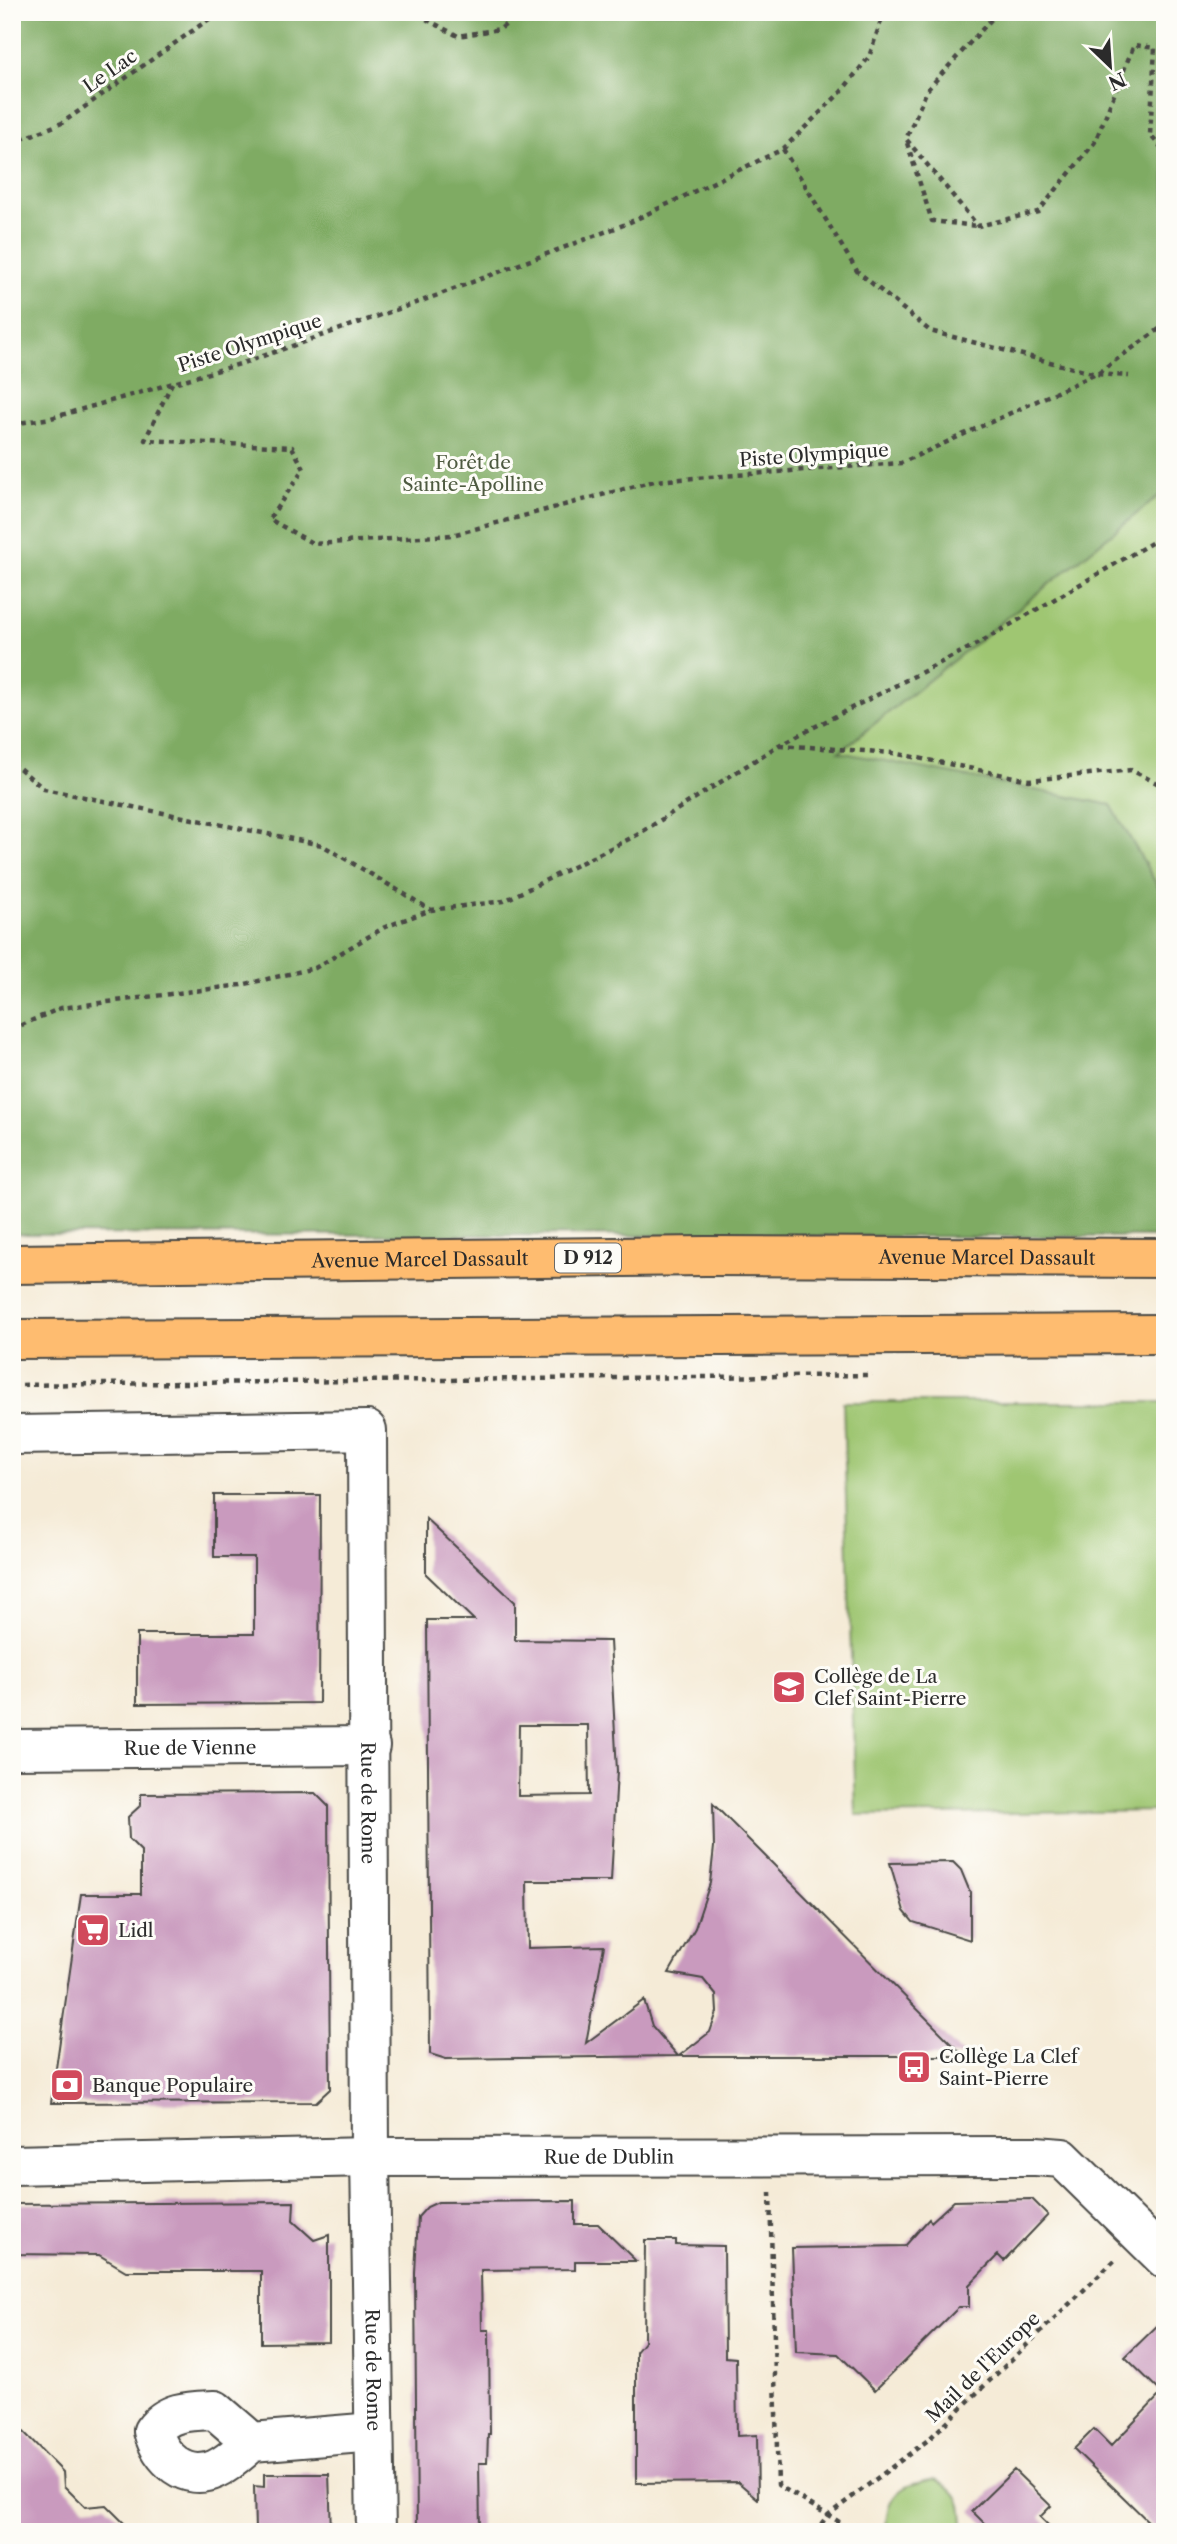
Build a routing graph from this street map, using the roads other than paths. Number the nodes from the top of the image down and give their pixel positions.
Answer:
1 (1165, 1258) edge
2 (12, 1264) edge
3 (1165, 1334) edge
4 (12, 1339) edge
5 (12, 1435) edge
6 (370, 1746) junction
7 (12, 1749) edge
8 (370, 2157) junction
9 (12, 2165) edge
10 (1153, 2247) edge
11 (374, 2432) junction
12 (252, 2442) dead end
13 (376, 2532) edge

1 - 2 main road, Avenue Marcel Dassault / D 912
3 - 4 main road
5 - 6 street, Rue de Rome
6 - 7 street, Rue de Vienne
6 - 8 street, Rue de Rome
8 - 9 street, Rue de Dublin
8 - 10 street, Rue de Dublin
8 - 11 street, Rue de Rome
11 - 12 street
11 - 13 street, Rue de Rome

